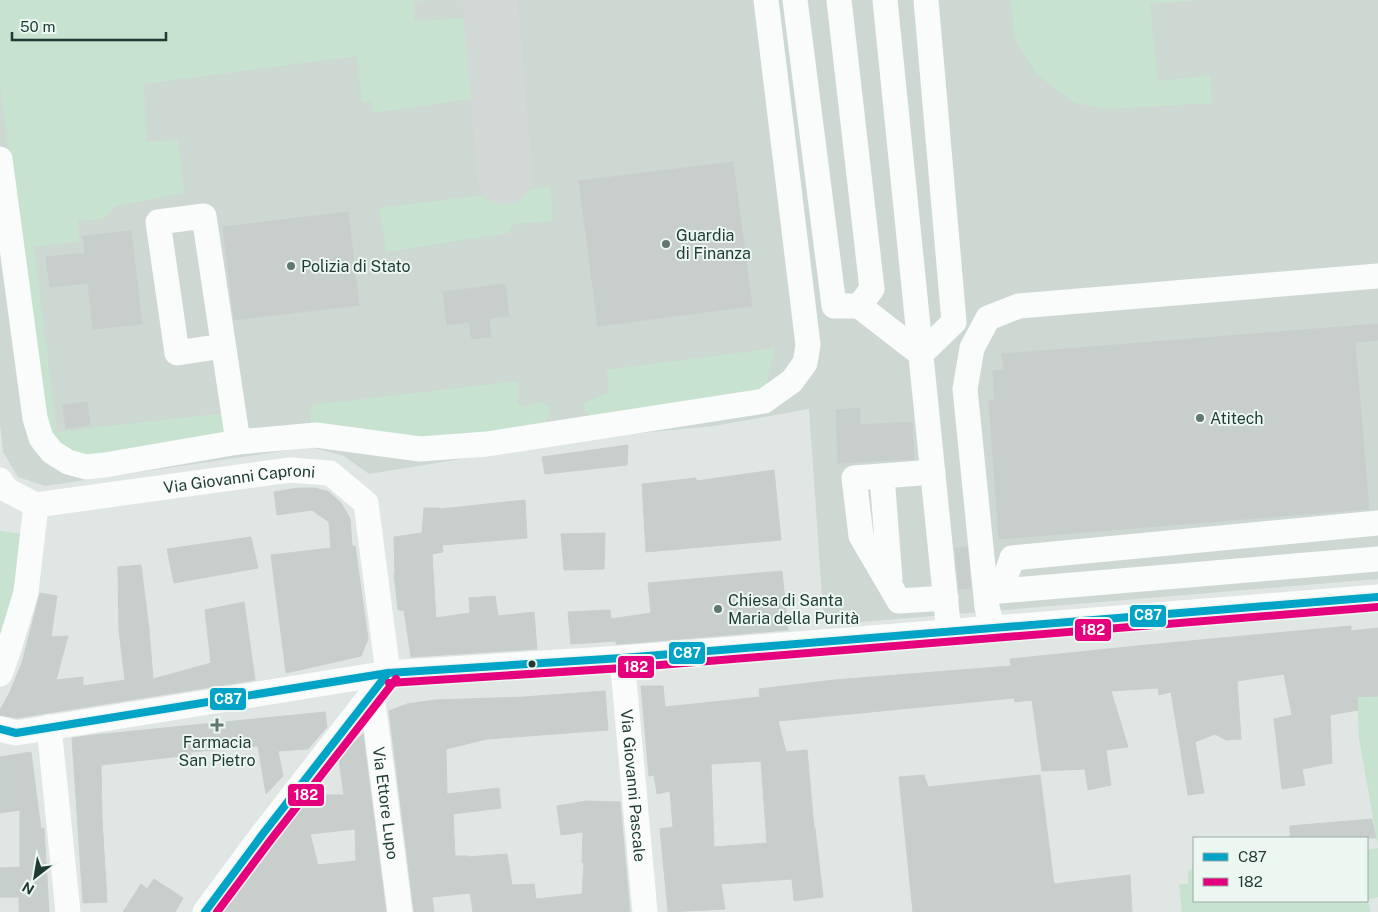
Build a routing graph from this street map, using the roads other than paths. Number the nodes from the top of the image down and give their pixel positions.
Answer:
1 (766, 0) edge
2 (795, 0) edge
3 (839, 0) edge
4 (885, 0) edge
5 (926, 0) edge
6 (0, 159) edge
7 (1378, 276) edge
8 (859, 306) junction
9 (224, 346) junction
10 (921, 354) junction
11 (238, 442) junction
12 (933, 472) junction
13 (0, 480) edge
14 (36, 505) junction
15 (1378, 523) edge
16 (1378, 559) edge
17 (946, 598) junction
18 (1378, 598) edge
19 (993, 609) junction
20 (949, 633) junction
21 (622, 658) junction
22 (388, 673) junction
23 (0, 674) edge
24 (372, 695) junction
25 (49, 727) junction
26 (0, 729) edge
27 (68, 912) edge
28 (205, 912) edge
29 (400, 912) edge
30 (645, 912) edge

1 - 11 street
2 - 8 street
3 - 8 street
4 - 10 street
5 - 10 street
6 - 11 street
7 - 19 street
8 - 10 street
9 - 9 street
9 - 11 street
10 - 12 street
12 - 17 street
12 - 17 street
13 - 14 street
14 - 22 street, Via Giovanni Caproni
14 - 23 street
15 - 19 street
16 - 19 street
17 - 20 street
18 - 19 street
19 - 20 street
20 - 21 street
21 - 22 street
21 - 30 street, Via Giovanni Pascale
22 - 24 street
22 - 25 street
24 - 28 street
24 - 29 street, Via Ettore Lupo
25 - 26 street
25 - 27 street

